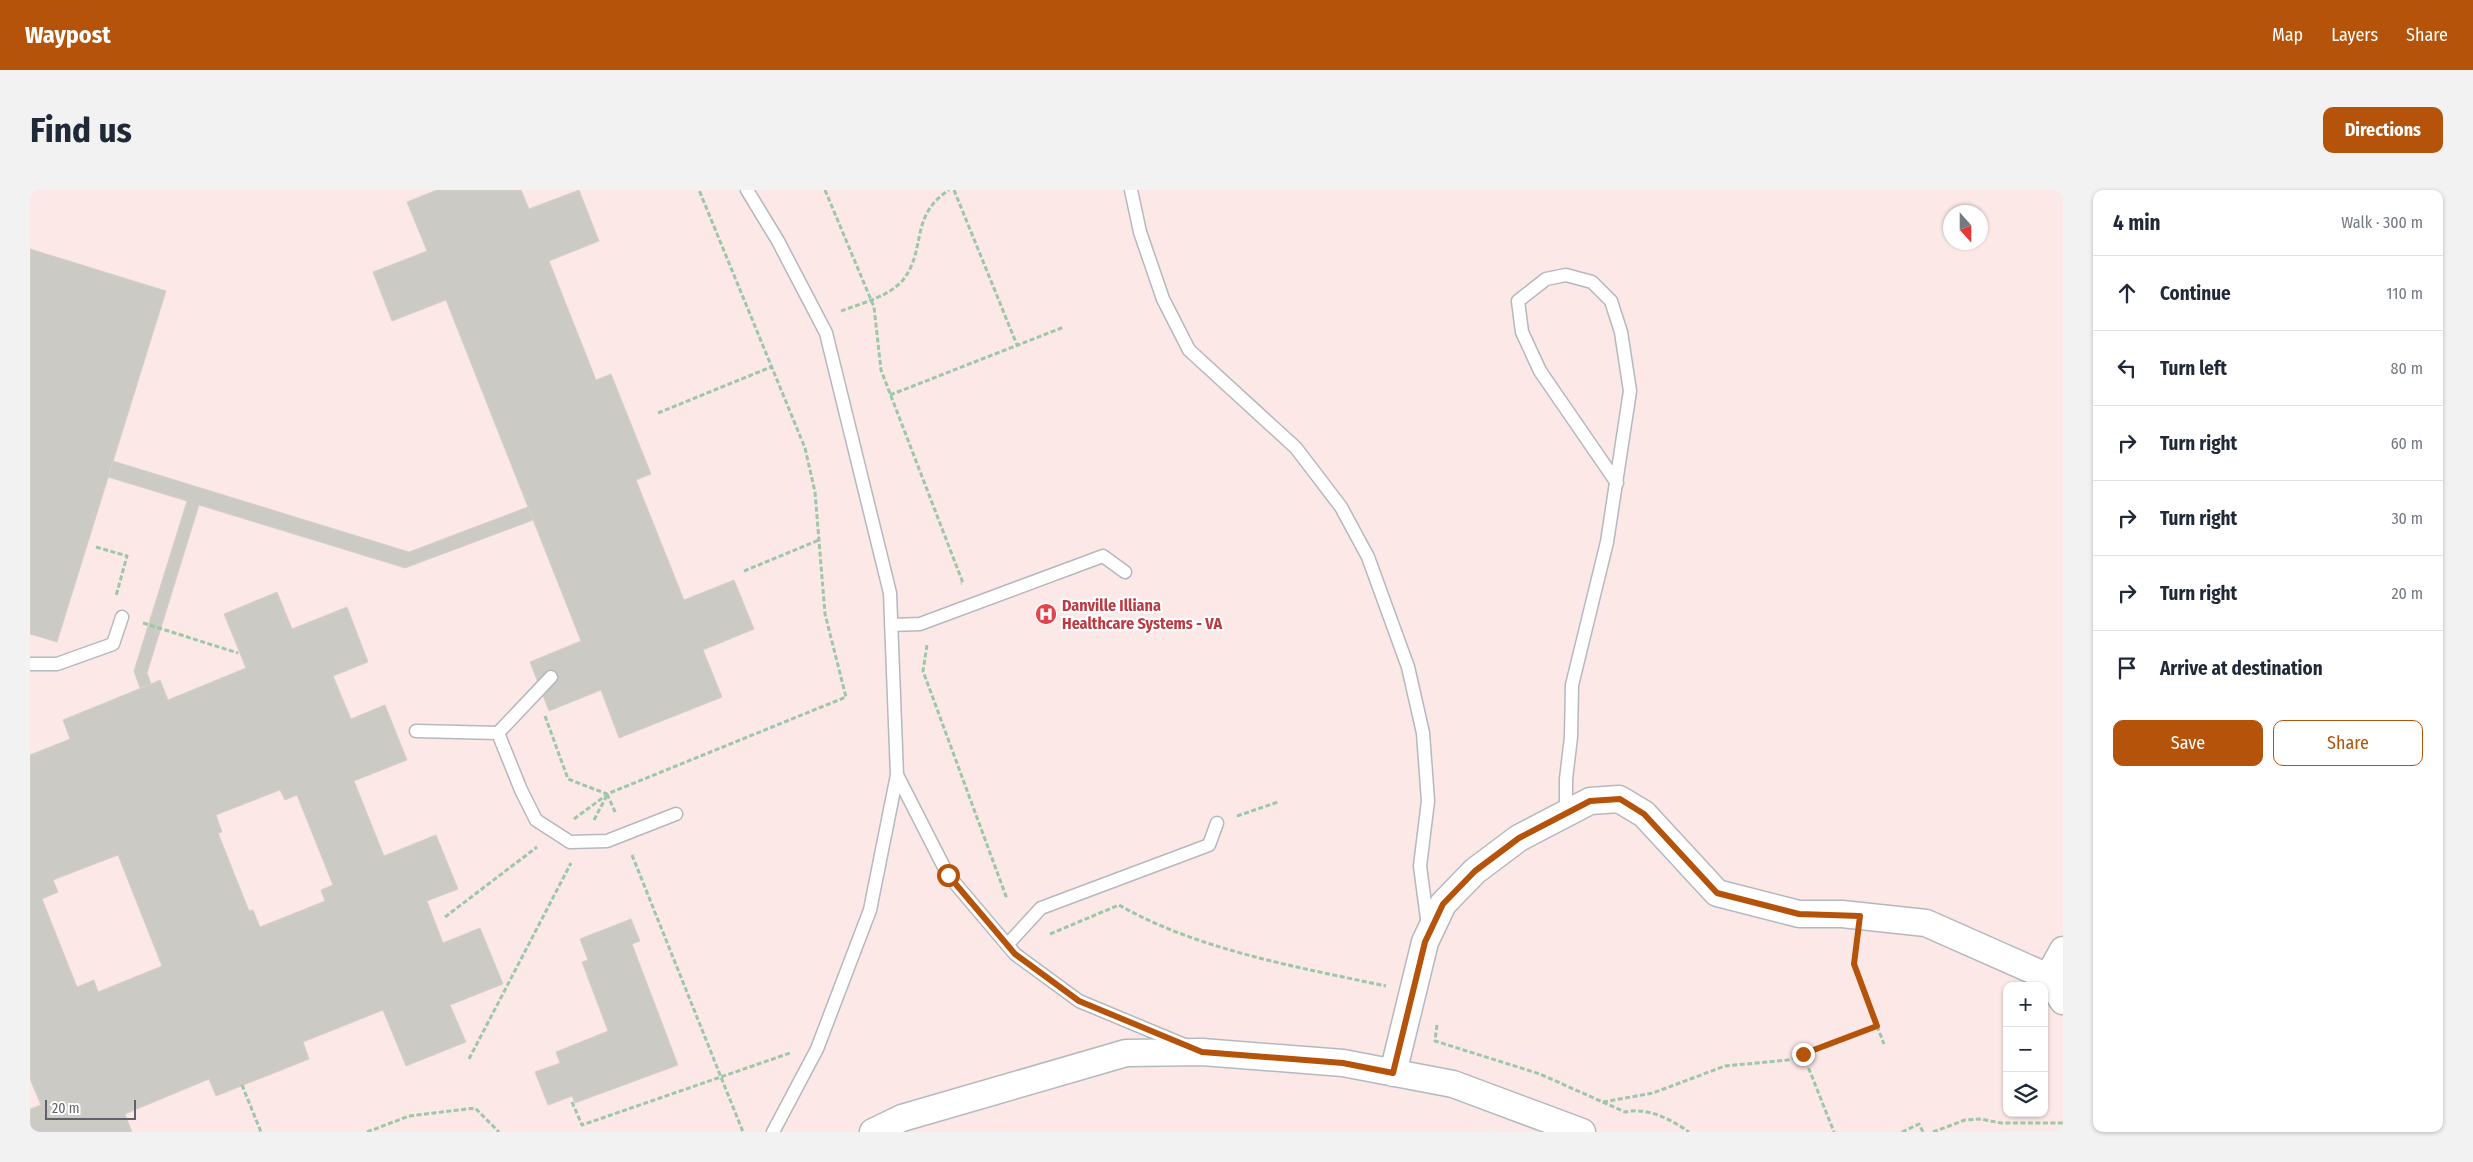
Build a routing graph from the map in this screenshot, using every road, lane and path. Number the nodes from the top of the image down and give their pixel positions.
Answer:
1 (699, 190) edge
2 (747, 190) edge
3 (825, 190) edge
4 (950, 190) edge
5 (954, 190) edge
6 (1131, 190) edge
7 (871, 300) junction
8 (841, 310) dead end
9 (1064, 327) dead end
10 (1017, 345) junction
11 (771, 367) junction
12 (890, 395) junction
13 (658, 413) dead end
14 (1616, 483) junction
15 (819, 540) junction
16 (96, 547) dead end
17 (744, 571) dead end
18 (1125, 572) dead end
19 (954, 587) dead end
20 (122, 616) junction
21 (892, 625) junction
22 (928, 642) dead end
23 (238, 653) dead end
24 (30, 664) edge
25 (551, 676) dead end
26 (536, 692) junction
27 (416, 730) dead end
28 (498, 733) junction
29 (897, 775) junction
30 (608, 794) junction
31 (1278, 802) dead end
32 (1566, 813) junction
33 (676, 814) dead end
34 (1217, 823) joint
35 (556, 833) junction
36 (623, 834) junction
37 (583, 842) junction
38 (1007, 900) dead end
39 (445, 916) dead end
40 (1860, 916) junction
41 (1050, 934) dead end
42 (1429, 934) junction
43 (1007, 945) junction
44 (2063, 950) edge
45 (2048, 977) junction
46 (1390, 987) dead end
47 (2063, 1001) edge
48 (1437, 1023) dead end
49 (1877, 1026) junction
50 (1884, 1044) dead end
51 (793, 1051) dead end
52 (1202, 1052) junction
53 (1803, 1054) junction
54 (469, 1059) dead end
55 (1393, 1073) junction
56 (720, 1077) junction
57 (242, 1085) dead end
58 (572, 1102) dead end
59 (1602, 1102) junction
60 (2063, 1123) edge
61 (261, 1132) edge
62 (367, 1132) edge
63 (499, 1132) edge
64 (743, 1132) edge
65 (773, 1132) edge
66 (873, 1132) edge
67 (1582, 1132) edge
68 (1689, 1132) edge
69 (1834, 1132) edge
70 (1902, 1132) edge
71 (1923, 1132) edge
72 (1934, 1132) edge

1 - 11 path
2 - 21 lane
3 - 7 path
4 - 7 path
5 - 10 path
6 - 42 lane
7 - 8 path
7 - 12 path
9 - 10 path
10 - 12 path
11 - 13 path
11 - 15 path
12 - 19 path
14 - 14 lane
14 - 32 lane
15 - 17 path
15 - 30 path
16 - 20 path
18 - 21 lane
20 - 23 path
20 - 24 lane
21 - 29 lane
22 - 38 path
25 - 26 lane
26 - 28 lane
26 - 30 path
27 - 28 lane
28 - 35 lane
29 - 43 lane
29 - 65 lane
30 - 35 path
30 - 36 path
30 - 37 path
31 - 34 path
32 - 40 street
32 - 42 street
33 - 36 lane
34 - 43 lane
35 - 37 lane
35 - 39 path
36 - 37 lane
36 - 56 path
37 - 54 path
40 - 45 street
40 - 49 path
41 - 46 path
42 - 55 street
43 - 52 lane
44 - 45 street
45 - 47 street
48 - 59 path
49 - 50 path
49 - 53 path
51 - 56 path
52 - 55 street
52 - 66 street
53 - 59 path
53 - 69 path
55 - 67 street
56 - 58 path
56 - 64 path
57 - 61 path
59 - 68 path
60 - 72 path
62 - 63 path
70 - 71 path

